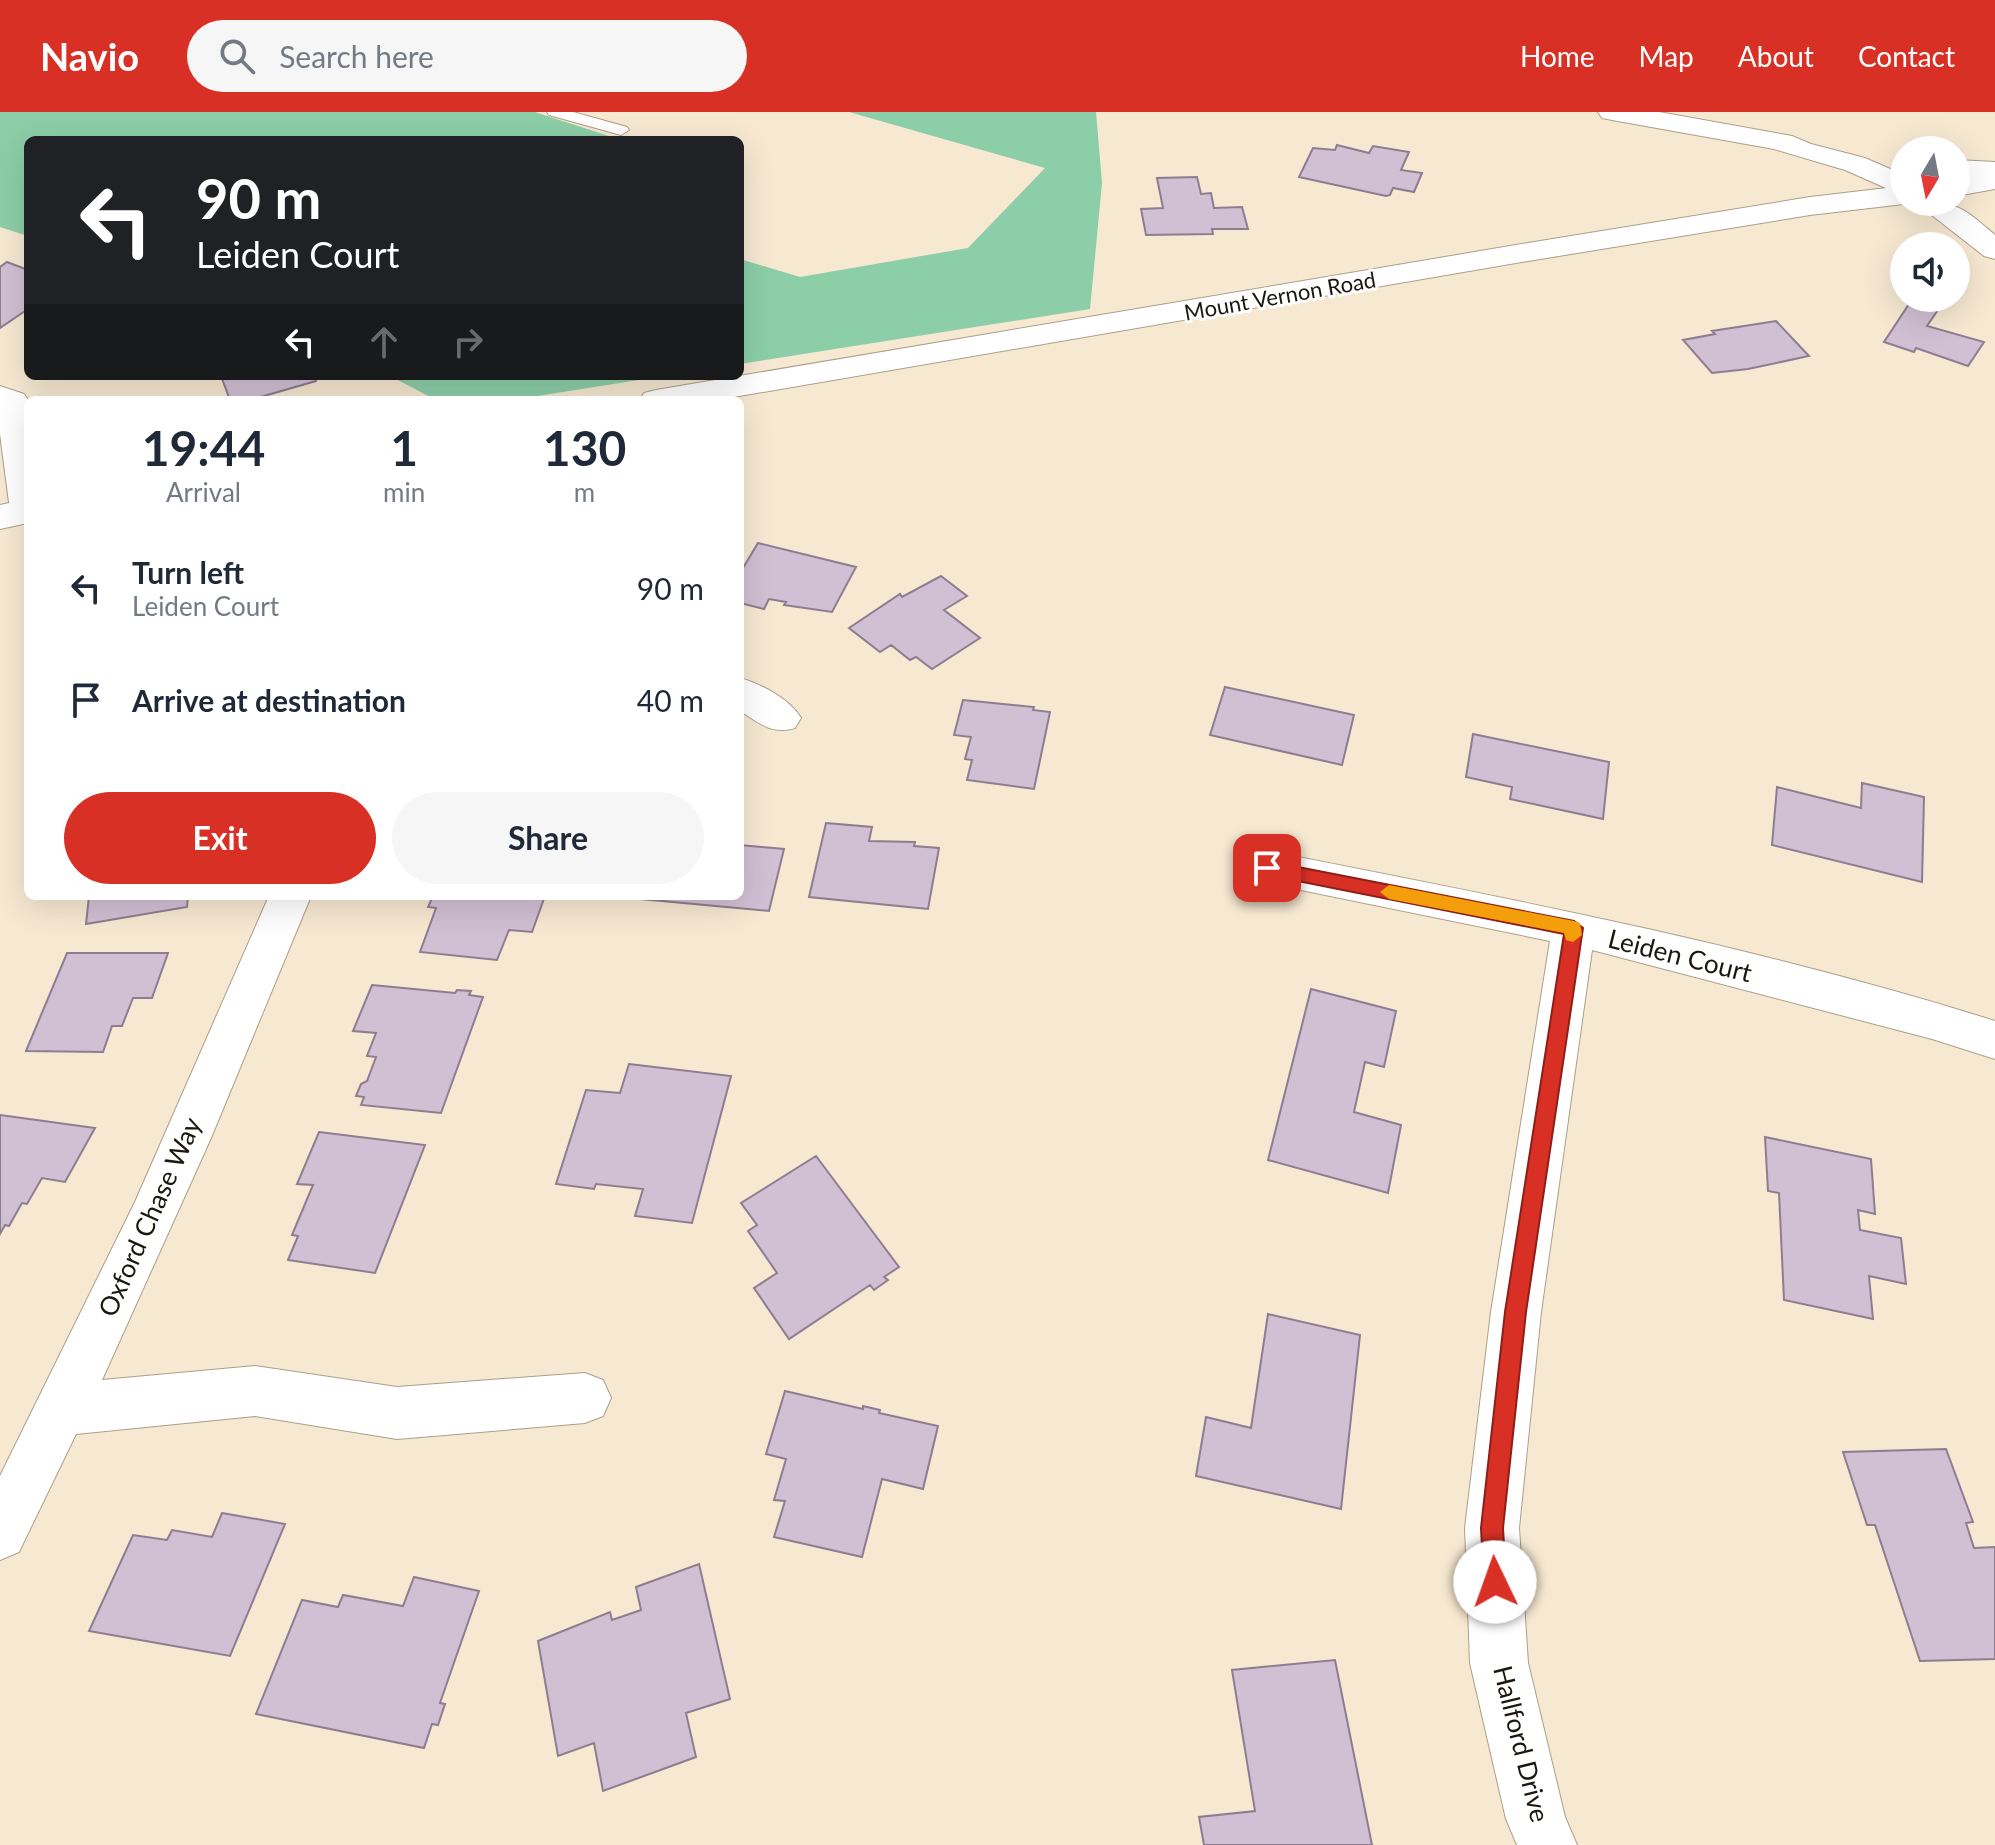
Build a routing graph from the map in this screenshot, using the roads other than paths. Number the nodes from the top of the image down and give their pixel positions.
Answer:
1 (555, 112) edge
2 (1612, 112) edge
3 (621, 130) dead end
4 (1788, 146) junction
5 (1890, 158) edge
6 (1970, 170) edge
7 (1995, 171) edge
8 (1890, 179) edge
9 (1995, 180) edge
10 (1970, 184) edge
11 (1890, 197) edge
12 (1810, 206) junction
13 (1954, 216) edge
14 (1995, 250) edge
15 (0, 396) edge
16 (680, 396) edge
17 (24, 483) edge
18 (24, 511) edge
19 (0, 517) edge
20 (744, 695) edge
21 (781, 718) dead end
22 (1267, 868) dead end
23 (288, 900) edge
24 (1574, 928) junction
25 (1995, 1040) edge
26 (585, 1398) dead end
27 (62, 1410) junction
28 (0, 1533) edge
29 (1547, 1845) edge

1 - 3 lane
2 - 4 street
4 - 5 street
4 - 8 street
4 - 12 street
6 - 7 street
9 - 10 street
11 - 12 street, Mount Vernon Road
12 - 16 street, Mount Vernon Road
13 - 14 street
15 - 17 street
18 - 19 street
20 - 21 street
22 - 24 street, Leiden Court
23 - 27 street, Oxford Chase Way
24 - 25 street, Leiden Court
24 - 29 street, Hallford Drive
26 - 27 street
27 - 28 street, Oxford Chase Way

